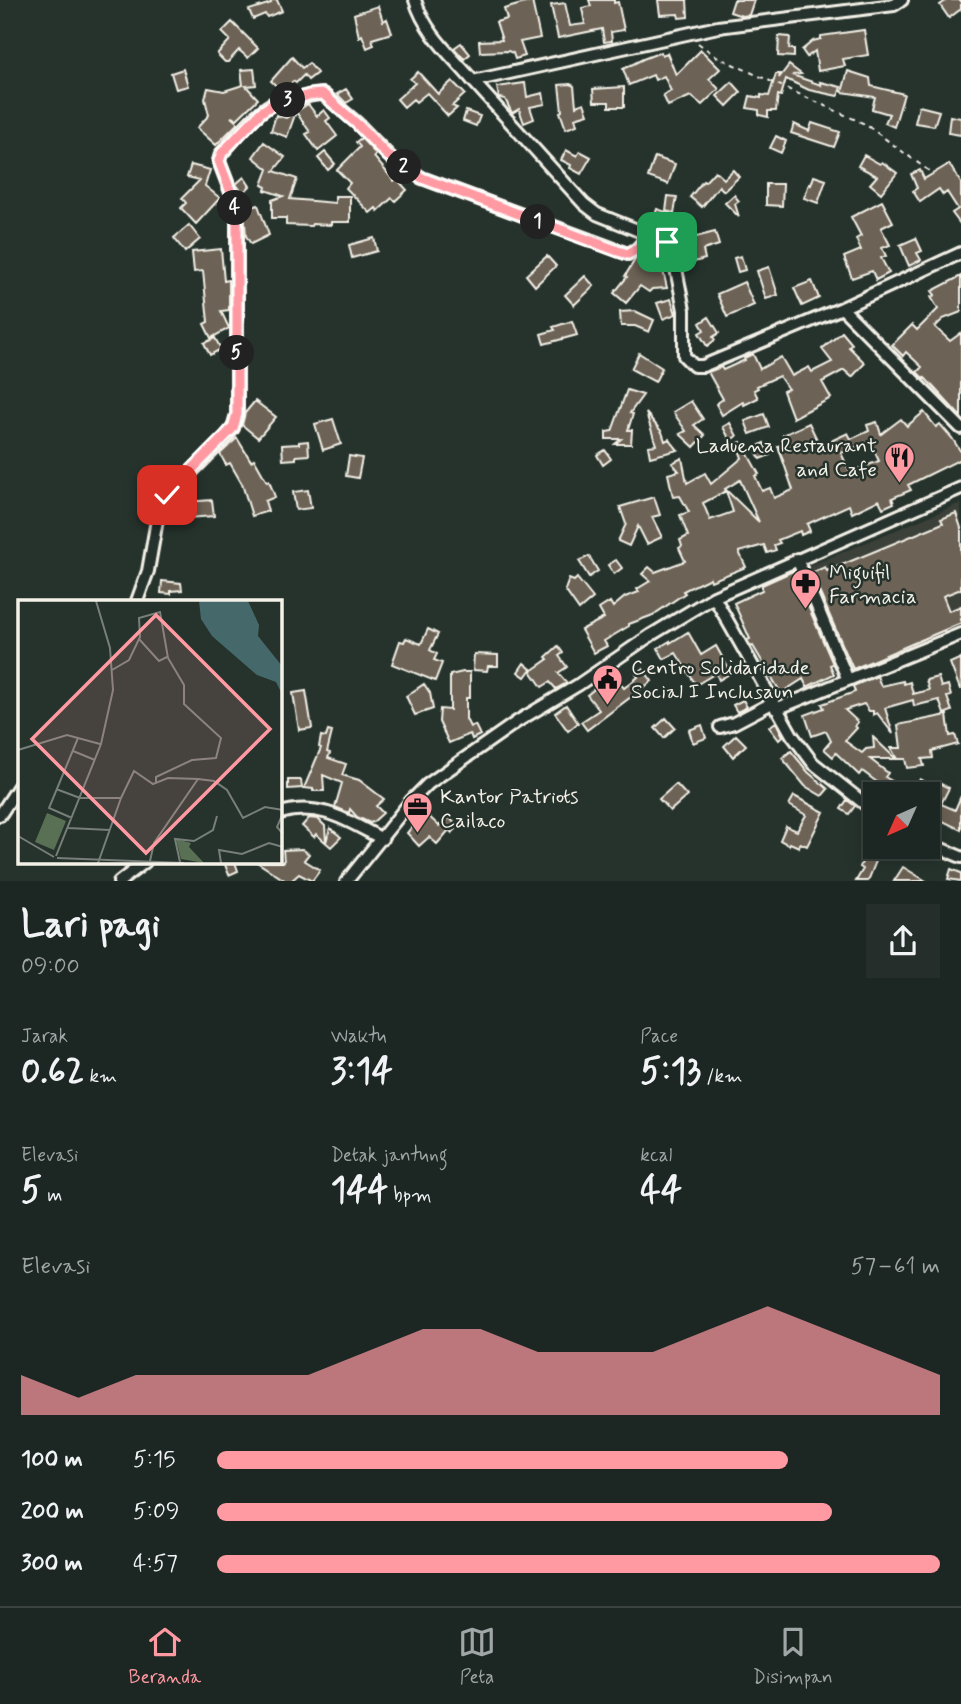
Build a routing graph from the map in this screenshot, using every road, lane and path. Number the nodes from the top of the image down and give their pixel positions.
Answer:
1 (415, 0) edge
2 (902, 0) edge
3 (686, 34) junction
4 (473, 80) junction
5 (929, 171) dead end
6 (650, 234) junction
7 (961, 253) edge
8 (842, 309) junction
9 (961, 428) edge
10 (961, 488) edge
11 (797, 559) junction
12 (713, 597) junction
13 (137, 600) edge
14 (961, 634) edge
15 (848, 680) junction
16 (774, 706) junction
17 (720, 727) dead end
18 (18, 788) edge
19 (863, 803) edge
20 (282, 812) edge
21 (0, 815) edge
22 (382, 839) junction
23 (940, 848) edge
24 (961, 857) edge
25 (142, 864) edge
26 (119, 881) edge
27 (346, 881) edge

1 - 4 street
2 - 3 street
3 - 4 street
3 - 5 path
4 - 6 street
6 - 8 street
6 - 13 street
7 - 8 street
8 - 9 street
10 - 11 street
11 - 12 street
11 - 15 street
12 - 16 street
12 - 22 street
14 - 15 street
15 - 16 street
16 - 17 street
16 - 19 street
18 - 21 street
20 - 22 street
22 - 27 street
23 - 24 street
25 - 26 street

